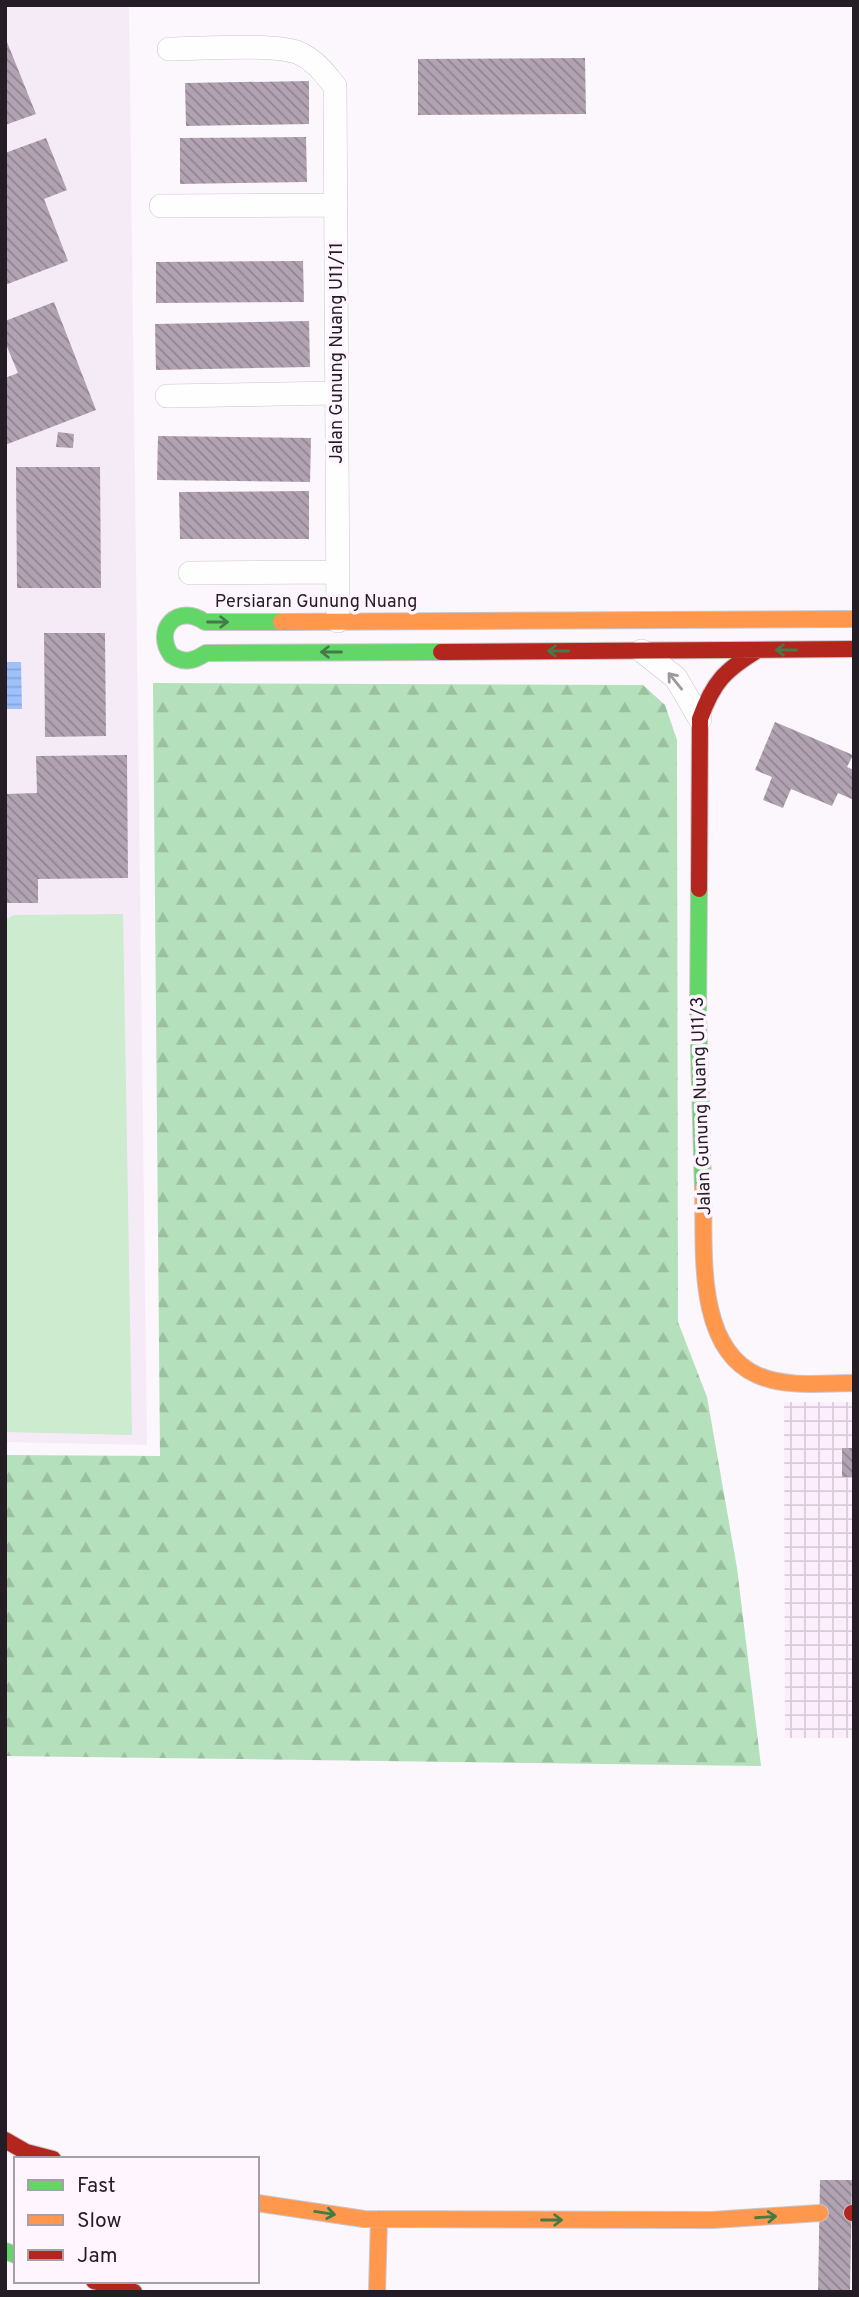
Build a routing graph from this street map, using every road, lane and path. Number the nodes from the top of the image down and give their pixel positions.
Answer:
1 (169, 49) dead end
2 (336, 205) junction
3 (161, 206) dead end
4 (337, 393) junction
5 (167, 396) dead end
6 (338, 572) junction
7 (190, 573) dead end
8 (854, 619) edge
9 (338, 621) junction
10 (854, 649) edge
11 (758, 650) junction
12 (642, 651) junction
13 (699, 719) junction
14 (854, 1383) edge
15 (5, 2140) edge
16 (45, 2157) edge
17 (259, 2203) edge
18 (820, 2213) dead end
19 (379, 2219) junction
20 (100, 2283) edge
21 (134, 2292) edge
22 (377, 2292) edge

1 - 2 street, Jalan Gunung Nuang U11/11
2 - 3 street
2 - 4 street, Jalan Gunung Nuang U11/11
4 - 5 street
4 - 6 street, Jalan Gunung Nuang U11/11
6 - 7 street
6 - 9 street, Jalan Gunung Nuang U11/11
8 - 9 main road, Persiaran Gunung Nuang
12 -> 9 main road, Persiaran Gunung Nuang
10 -> 11 main road, Persiaran Gunung Nuang
11 - 12 main road, Persiaran Gunung Nuang
11 - 13 main road, Jalan Gunung Nuang U11/3
13 -> 12 street, Jalan Gunung Nuang U11/3
13 - 14 main road, Jalan Gunung Nuang U11/3
15 - 16 main road
17 -> 19 main road
19 -> 18 main road
19 - 22 main road
20 - 21 main road

